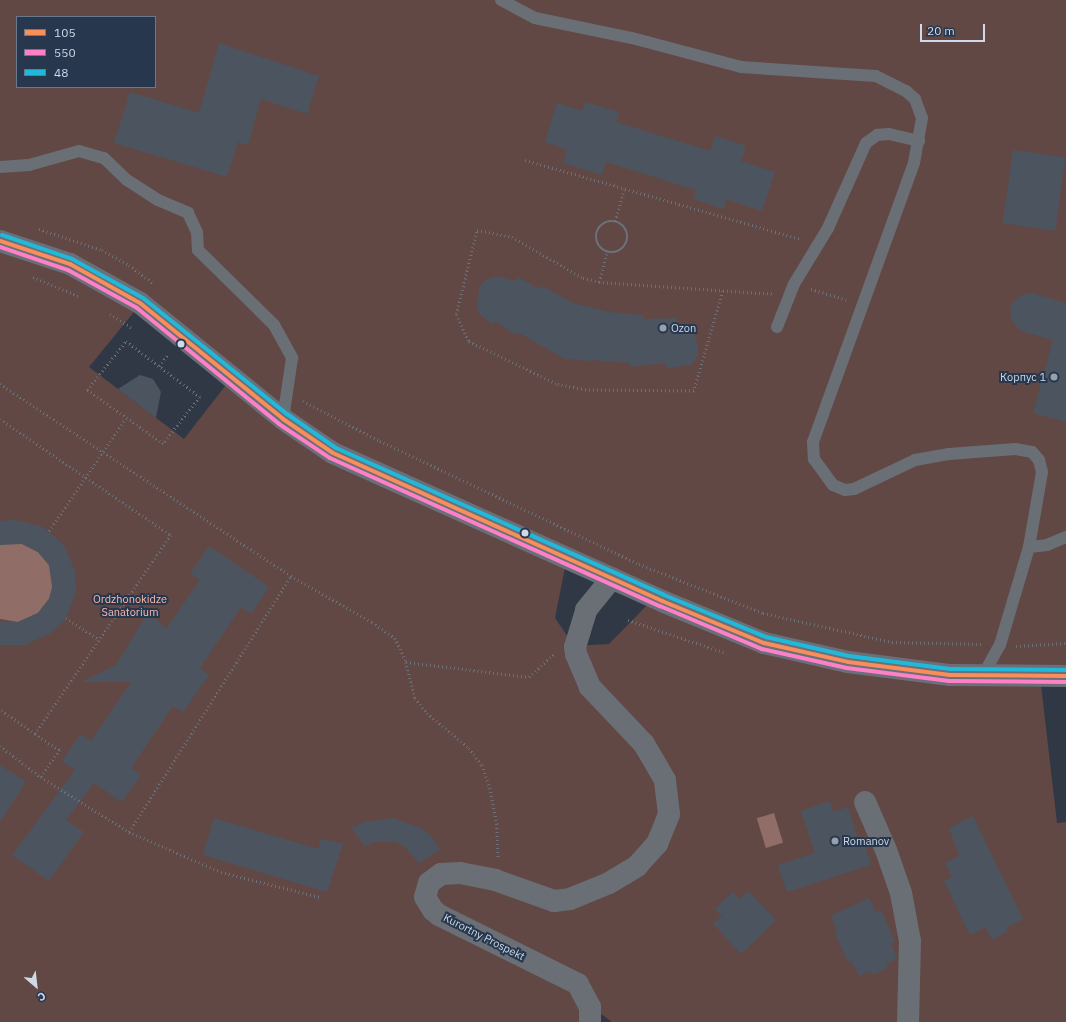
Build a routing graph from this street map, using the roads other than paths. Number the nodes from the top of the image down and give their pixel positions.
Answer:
1 (501, 0) edge
2 (919, 141) junction
3 (0, 167) edge
4 (0, 241) edge
5 (777, 327) dead end
6 (283, 419) junction
7 (1066, 537) edge
8 (1029, 546) junction
9 (612, 578) junction
10 (982, 677) junction
11 (1066, 677) edge
12 (865, 802) dead end
13 (590, 1022) edge
14 (908, 1022) edge

1 - 2 lane
2 - 5 lane
2 - 8 lane
3 - 6 lane
4 - 6 main road
6 - 9 main road
7 - 8 lane
8 - 10 lane
9 - 10 main road
9 - 13 street, Kurortny Prospekt
10 - 11 main road
12 - 14 street

